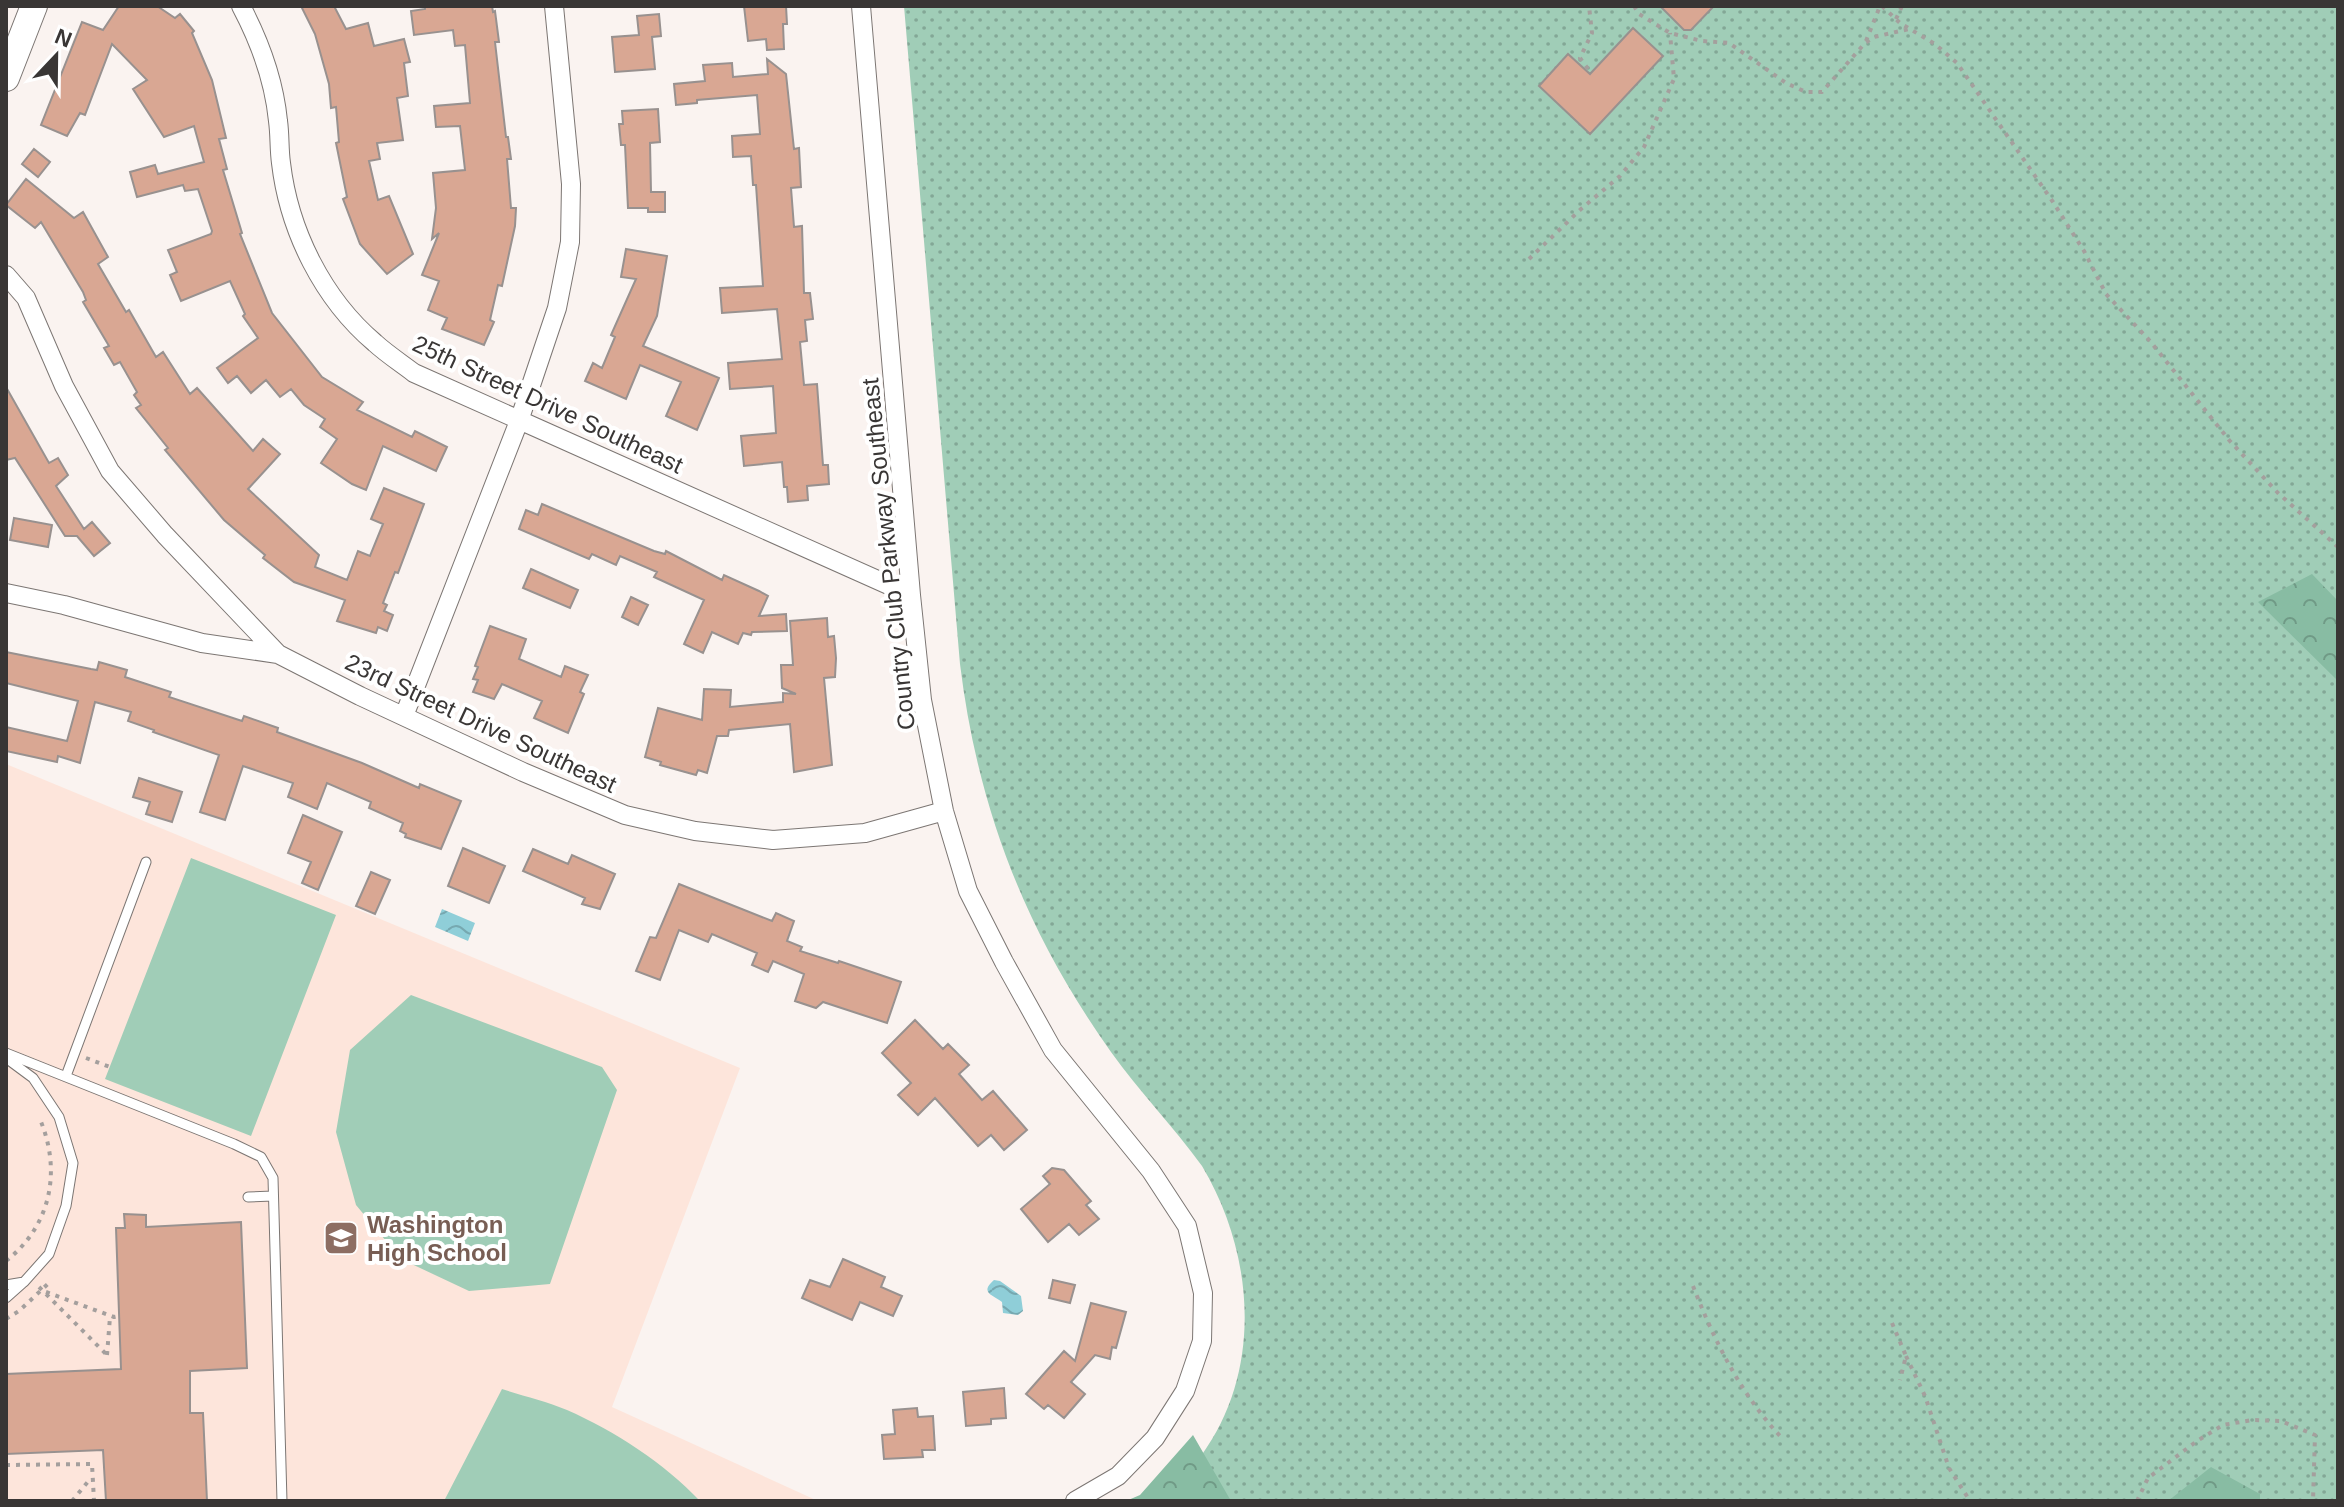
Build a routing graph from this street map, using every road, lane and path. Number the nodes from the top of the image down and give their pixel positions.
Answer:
1 (34, 6) edge
2 (241, 6) edge
3 (554, 6) edge
4 (861, 6) edge
5 (1589, 6) edge
6 (1634, 6) edge
7 (1881, 6) edge
8 (1902, 6) edge
9 (1896, 19) junction
10 (1909, 29) junction
11 (1670, 33) junction
12 (1865, 43) junction
13 (9, 62) edge
14 (1588, 69) dead end
15 (1529, 259) dead end
16 (6, 275) edge
17 (519, 421) junction
18 (2338, 547) edge
19 (6, 593) edge
20 (911, 595) junction
21 (278, 654) junction
22 (404, 716) junction
23 (944, 811) junction
24 (146, 862) dead end
25 (6, 1056) edge
26 (84, 1057) dead end
27 (110, 1067) dead end
28 (66, 1076) junction
29 (36, 1111) dead end
30 (273, 1196) junction
31 (248, 1197) dead end
32 (7, 1258) edge
33 (26, 1279) junction
34 (51, 1281) dead end
35 (6, 1285) edge
36 (1693, 1286) dead end
37 (42, 1290) junction
38 (6, 1298) edge
39 (110, 1316) junction
40 (119, 1316) dead end
41 (6, 1319) edge
42 (1892, 1323) dead end
43 (1906, 1356) junction
44 (1900, 1380) dead end
45 (1780, 1436) dead end
46 (6, 1465) edge
47 (93, 1477) junction
48 (72, 1501) edge
49 (94, 1501) edge
50 (282, 1501) edge
51 (1075, 1501) edge
52 (1970, 1501) edge
53 (2137, 1501) edge
54 (2313, 1501) edge

1 - 13 street
2 - 17 street, 25th Street Drive Southeast
3 - 17 street
4 - 20 street, Country Club Parkway Southeast
5 - 14 path
6 - 11 path
7 - 9 path
7 - 12 path
8 - 9 path
9 - 10 path
10 - 12 path
10 - 18 path
11 - 12 path
11 - 15 path
16 - 21 street
17 - 20 street, 25th Street Drive Southeast
17 - 22 street
19 - 21 street, 23rd Street Drive Southeast
20 - 23 street, Country Club Parkway Southeast
21 - 22 street, 23rd Street Drive Southeast
22 - 23 street, 23rd Street Drive Southeast
23 - 51 street, Country Club Parkway Southeast
24 - 28 lane
25 - 28 lane
25 - 33 lane
26 - 27 path
28 - 30 lane
29 - 32 path
30 - 31 lane
30 - 50 lane
33 - 35 lane
33 - 37 path
33 - 38 lane
34 - 37 path
36 - 45 path
37 - 39 path
37 - 39 path
37 - 41 path
39 - 40 path
42 - 43 path
43 - 44 path
43 - 52 path
46 - 47 path
47 - 48 path
47 - 49 path
53 - 54 path

